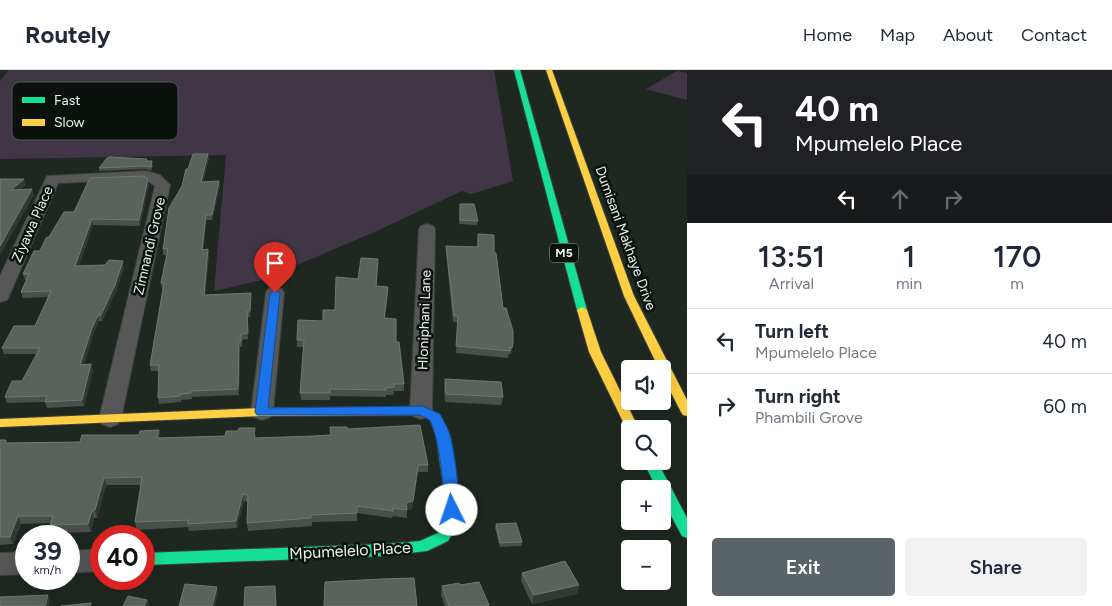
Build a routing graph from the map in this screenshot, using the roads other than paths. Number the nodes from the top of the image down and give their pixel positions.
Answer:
1 (517, 70) edge
2 (549, 70) edge
3 (52, 179) joint
4 (427, 229) dead end
5 (275, 293) dead end
6 (0, 296) edge
7 (422, 411) junction
8 (262, 412) junction
9 (687, 412) edge
10 (110, 419) junction
11 (629, 420) edge
12 (0, 423) edge
13 (655, 470) edge
14 (687, 532) edge
15 (155, 559) edge
16 (15, 563) edge
17 (0, 564) edge

1 - 11 main road, M5
2 - 9 main road, Dumisani Makhaye Drive
3 - 6 street, Ziyawa Place
3 - 10 street, Zimnandi Grove
4 - 7 street, Hloniphani Lane
5 - 8 street
7 - 8 main road
7 - 15 main road, Mpumelelo Place
8 - 10 main road
10 - 12 main road
13 - 14 main road
16 - 17 street

